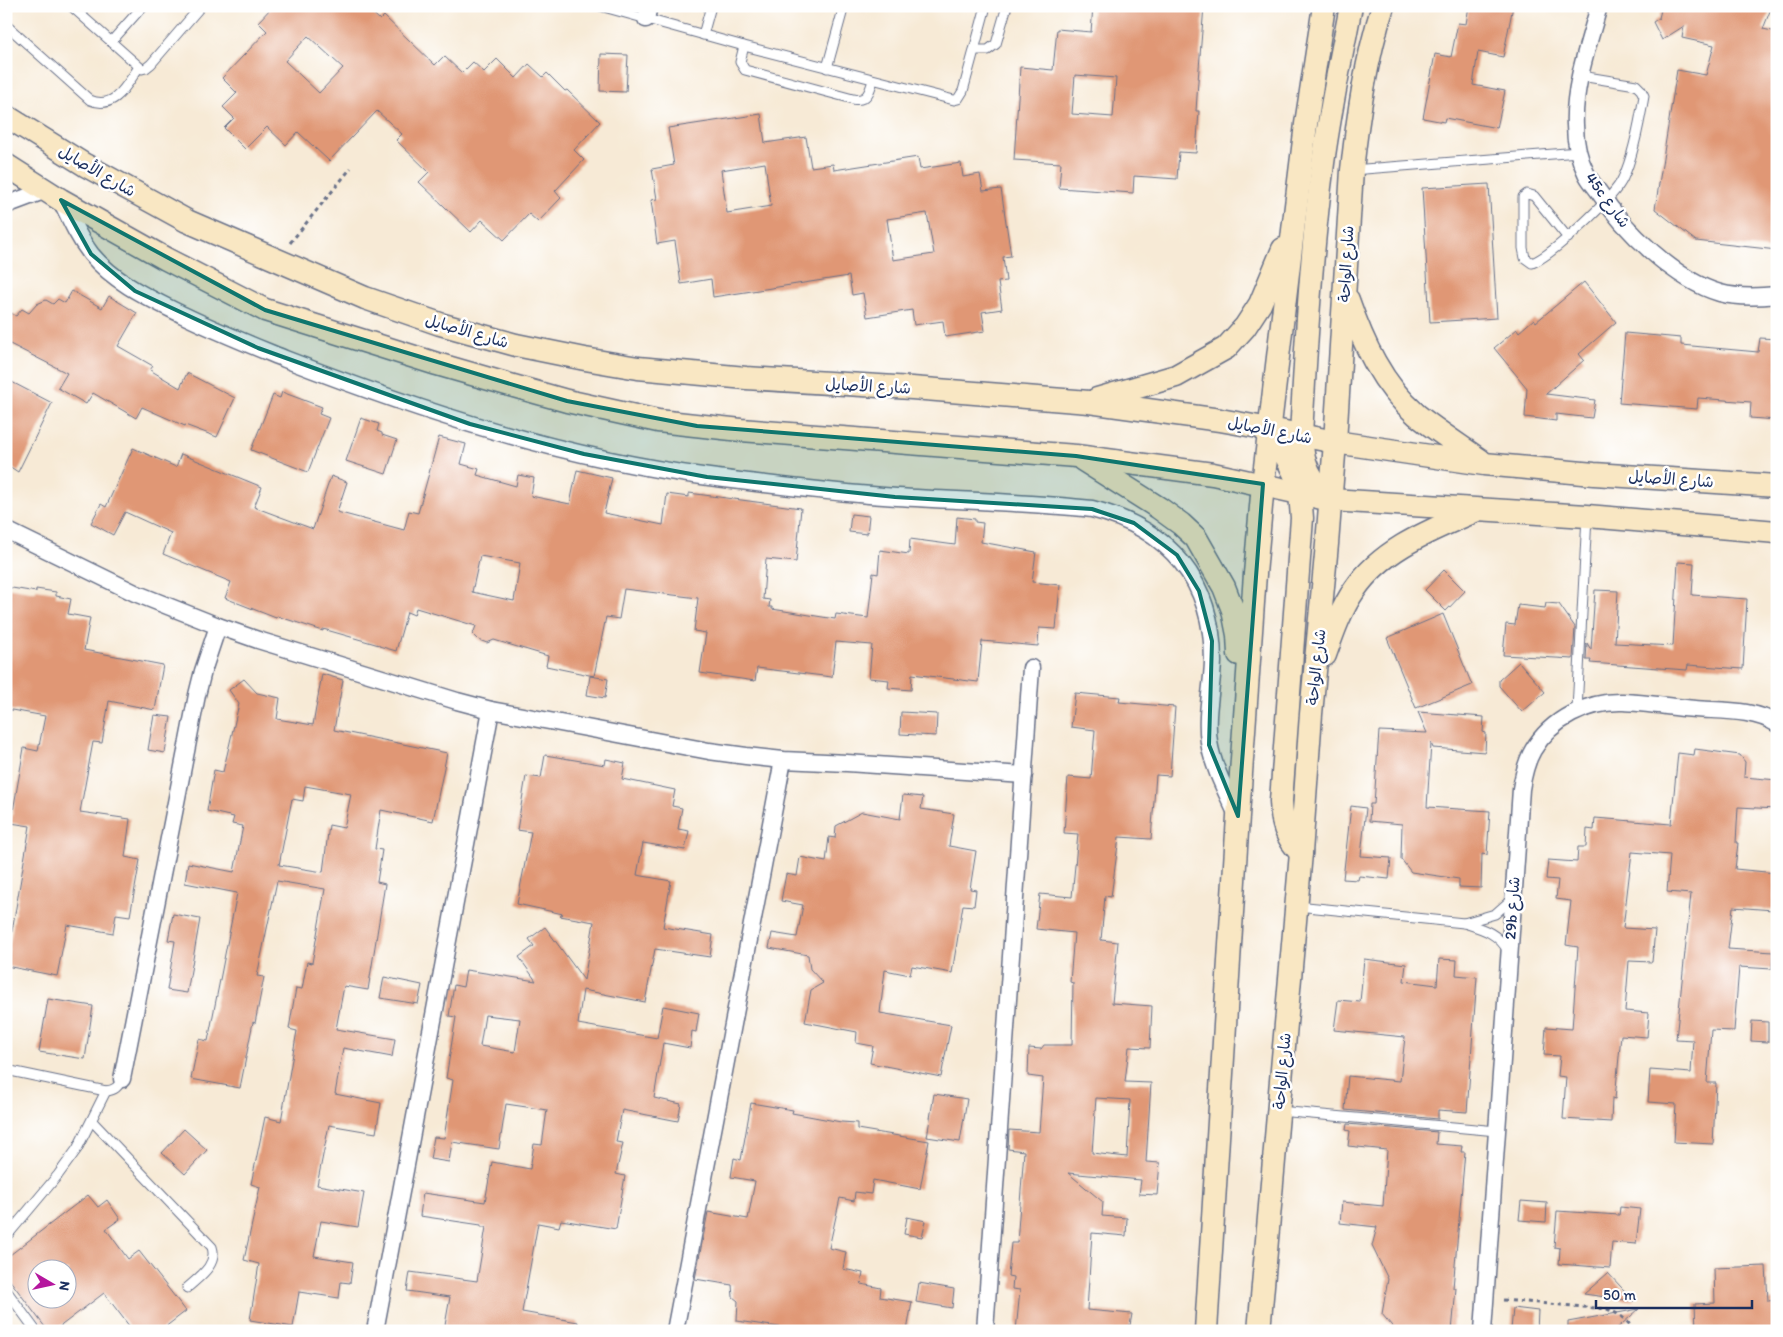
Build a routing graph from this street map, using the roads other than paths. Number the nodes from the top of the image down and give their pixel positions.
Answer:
1 (71, 6) edge
2 (143, 6) edge
3 (201, 6) edge
4 (600, 6) edge
5 (710, 6) edge
6 (844, 6) edge
7 (986, 6) edge
8 (1007, 6) edge
9 (1324, 6) edge
10 (1351, 6) edge
11 (1383, 6) edge
12 (1599, 6) edge
13 (647, 13) edge
14 (6, 25) edge
15 (703, 35) junction
16 (111, 42) junction
17 (744, 46) junction
18 (974, 50) junction
19 (140, 67) junction
20 (827, 68) junction
21 (1581, 76) junction
22 (873, 80) junction
23 (6, 116) edge
24 (1579, 152) junction
25 (6, 165) edge
26 (1352, 170) junction
27 (54, 195) junction
28 (1605, 202) junction
29 (6, 205) edge
30 (1294, 222) junction
31 (1568, 238) junction
32 (1344, 290) junction
33 (1777, 295) edge
34 (1089, 402) junction
35 (1270, 428) junction
36 (1301, 435) junction
37 (1335, 442) junction
38 (1076, 456) junction
39 (1484, 464) junction
40 (1264, 484) junction
41 (1777, 486) edge
42 (1300, 492) junction
43 (1331, 500) junction
44 (1479, 509) junction
45 (1587, 516) junction
46 (6, 530) edge
47 (1777, 532) edge
48 (218, 626) junction
49 (1031, 668) dead end
50 (492, 710) junction
51 (1577, 710) junction
52 (1245, 712) junction
53 (1311, 714) junction
54 (1777, 724) edge
55 (783, 760) junction
56 (1024, 775) junction
57 (1238, 816) junction
58 (1301, 853) junction
59 (1513, 898) junction
60 (1297, 906) junction
61 (1464, 923) junction
62 (1509, 953) junction
63 (6, 1070) edge
64 (122, 1079) joint
65 (106, 1092) junction
66 (1279, 1110) junction
67 (92, 1121) junction
68 (1497, 1131) junction
69 (6, 1237) edge
70 (187, 1288) dead end
71 (6, 1290) edge
72 (36, 1331) edge
73 (375, 1331) edge
74 (675, 1331) edge
75 (986, 1331) edge
76 (1206, 1331) edge
77 (1259, 1331) edge
78 (1483, 1331) edge

1 - 16 lane
2 - 16 lane
3 - 19 lane
4 - 13 lane
5 - 15 lane
6 - 20 lane
7 - 18 lane
8 - 18 lane
9 - 30 main road
10 - 36 main road
11 - 26 main road, شارع الواحة
12 - 21 street, 45c شارع
13 - 15 lane
14 - 19 lane
15 - 17 lane
16 - 19 lane
17 - 20 lane
17 - 22 lane
18 - 22 lane
20 - 22 lane
21 - 24 street, 45c شارع
21 - 28 lane
23 - 34 main road, شارع الأصايل
24 - 26 lane
24 - 28 street, 45c شارع
25 - 27 main road
26 - 32 main road, شارع الواحة
27 - 29 street
27 - 38 main road
27 - 57 street
28 - 31 lane
28 - 33 street, 45c شارع
30 - 34 main road
30 - 35 main road
31 - 31 lane
32 - 37 main road, شارع الواحة
32 - 39 main road
34 - 35 main road, شارع الأصايل
35 - 36 main road, شارع الأصايل
35 - 40 main road
35 - 42 main road
36 - 37 main road, شارع الأصايل
36 - 43 main road
37 - 39 main road, شارع الأصايل
37 - 43 main road, شارع الواحة
38 - 40 main road
38 - 52 main road
39 - 41 main road, شارع الأصايل
40 - 42 main road
40 - 52 main road
42 - 43 main road
42 - 58 main road
43 - 44 main road
43 - 53 main road, شارع الواحة
44 - 45 main road
44 - 53 main road
45 - 47 main road
45 - 51 lane
46 - 48 street
48 - 50 street
48 - 64 street
49 - 56 street
50 - 55 street
50 - 73 street
51 - 54 street, 29b شارع
51 - 59 street, 29b شارع
52 - 57 main road
53 - 58 main road, شارع الواحة
55 - 56 street
55 - 74 street
56 - 75 street
57 - 76 main road
58 - 60 main road, شارع الواحة
59 - 61 lane
59 - 62 street, 29b شارع
60 - 61 lane
60 - 66 main road, شارع الواحة
61 - 62 lane
62 - 68 street, 29b شارع
63 - 65 lane
64 - 65 lane
65 - 67 lane
66 - 68 lane
66 - 77 main road, شارع الواحة
67 - 69 lane
67 - 70 lane
68 - 78 street, 29b شارع
71 - 72 lane

